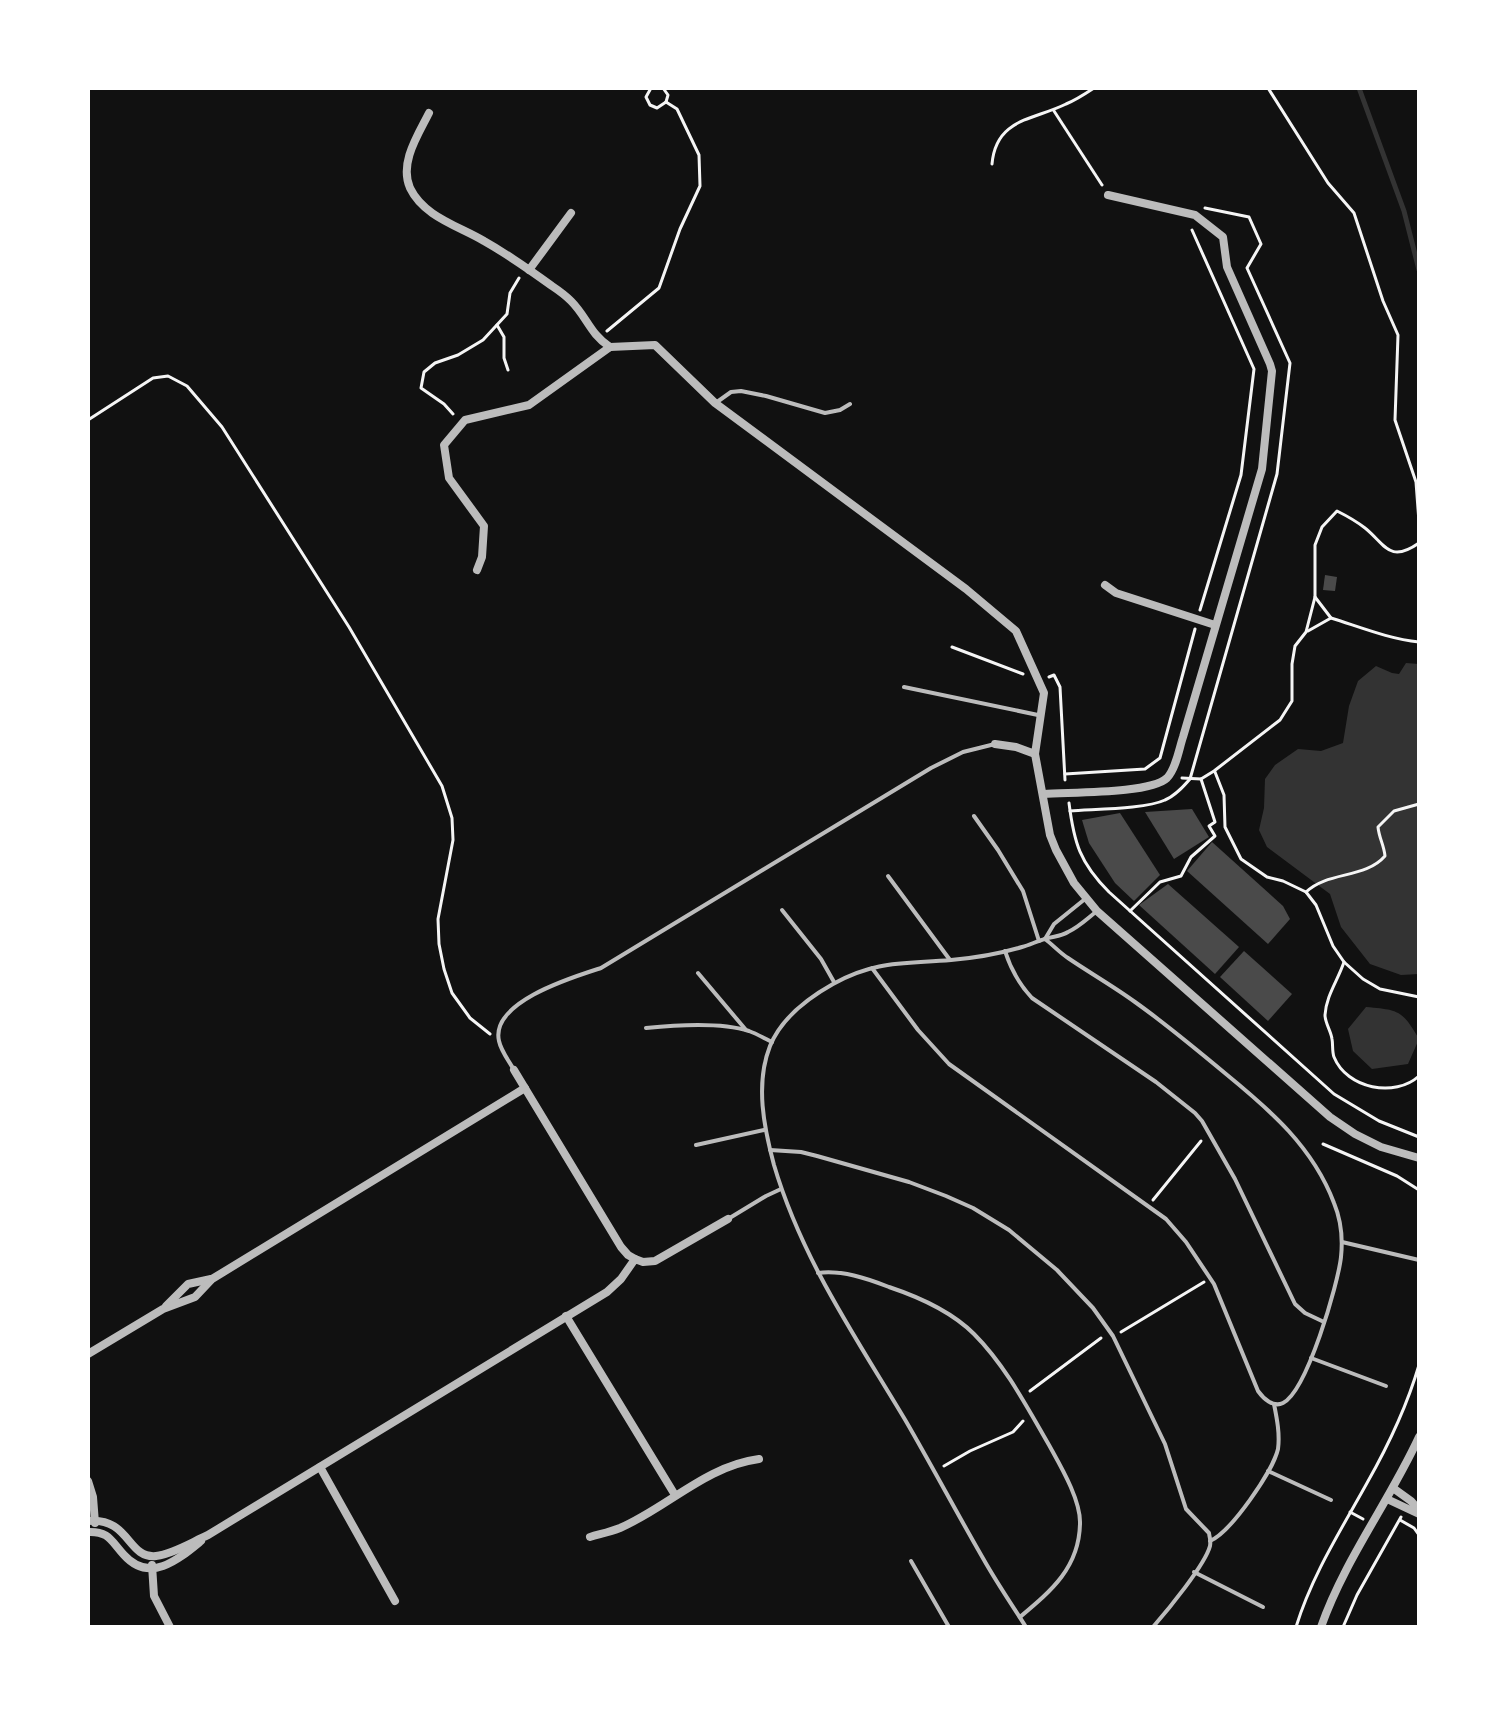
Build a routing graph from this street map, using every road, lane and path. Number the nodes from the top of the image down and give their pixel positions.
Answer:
1 (651, 88) edge
2 (663, 88) edge
3 (1094, 88) edge
4 (1268, 88) edge
5 (666, 102) junction
6 (1053, 110) junction
7 (429, 113) dead end
8 (992, 164) dead end
9 (1108, 195) joint
10 (1206, 208) dead end
11 (1184, 212) junction
12 (571, 213) dead end
13 (527, 269) junction
14 (497, 325) junction
15 (597, 339) junction
16 (610, 347) junction
17 (508, 370) dead end
18 (715, 403) junction
19 (850, 404) dead end
20 (88, 420) edge
21 (462, 424) junction
22 (1419, 522) edge
23 (1419, 543) edge
24 (477, 570) dead end
25 (1105, 585) dead end
26 (1315, 597) junction
27 (1331, 618) junction
28 (1197, 620) junction
29 (1215, 625) junction
30 (1306, 632) junction
31 (1419, 642) edge
32 (952, 647) dead end
33 (1038, 680) junction
34 (904, 687) dead end
35 (1041, 716) junction
36 (995, 744) joint
37 (1035, 754) junction
38 (1214, 771) junction
39 (1064, 774) junction
40 (1190, 779) junction
41 (1201, 779) junction
42 (1067, 792) junction
43 (1044, 794) junction
44 (1419, 804) edge
45 (1070, 811) junction
46 (974, 816) dead end
47 (888, 876) dead end
48 (1306, 892) junction
49 (1086, 898) junction
50 (782, 910) dead end
51 (1097, 911) junction
52 (1130, 911) junction
53 (1045, 939) junction
54 (1039, 941) junction
55 (1005, 951) junction
56 (950, 960) junction
57 (1344, 962) junction
58 (872, 968) junction
59 (698, 973) dead end
60 (834, 983) junction
61 (1418, 999) edge
62 (646, 1028) dead end
63 (746, 1030) junction
64 (499, 1041) junction
65 (772, 1042) junction
66 (514, 1070) joint
67 (1419, 1076) edge
68 (525, 1088) junction
69 (765, 1130) junction
70 (1210, 1133) junction
71 (1419, 1137) edge
72 (1323, 1144) dead end
73 (696, 1145) dead end
74 (770, 1150) junction
75 (1419, 1158) edge
76 (781, 1189) junction
77 (1419, 1190) edge
78 (1148, 1205) junction
79 (728, 1219) joint
80 (1342, 1242) junction
81 (635, 1259) junction
82 (1419, 1260) edge
83 (818, 1273) junction
84 (1210, 1278) junction
85 (212, 1279) junction
86 (163, 1309) junction
87 (566, 1316) junction
88 (1324, 1322) junction
89 (1109, 1329) junction
90 (1113, 1336) junction
91 (88, 1354) edge
92 (1311, 1358) junction
93 (1419, 1365) edge
94 (1386, 1386) dead end
95 (1023, 1400) junction
96 (1274, 1404) junction
97 (1031, 1412) junction
98 (1419, 1437) edge
99 (759, 1459) dead end
100 (320, 1467) junction
101 (934, 1471) junction
102 (1268, 1471) junction
103 (88, 1481) edge
104 (1393, 1488) junction
105 (675, 1495) junction
106 (1387, 1499) junction
107 (1331, 1500) dead end
108 (1406, 1509) junction
109 (1419, 1512) edge
110 (1400, 1520) junction
111 (92, 1521) edge
112 (91, 1532) edge
113 (208, 1535) junction
114 (1419, 1535) edge
115 (590, 1537) dead end
116 (1210, 1541) junction
117 (152, 1556) junction
118 (911, 1561) dead end
119 (152, 1568) junction
120 (1194, 1572) junction
121 (395, 1601) dead end
122 (1263, 1607) dead end
123 (1020, 1617) junction
124 (170, 1627) edge
125 (949, 1627) edge
126 (1026, 1627) edge
127 (1153, 1627) edge
128 (1296, 1627) edge
129 (1321, 1627) edge
130 (1343, 1627) edge

1 - 5 path
2 - 5 path
3 - 6 path
4 - 22 path
5 - 15 path
6 - 8 path
6 - 9 path
7 - 13 street
9 - 11 street
10 - 40 path
11 - 28 path
11 - 29 street
12 - 13 street
13 - 14 path
13 - 15 street
14 - 17 path
14 - 21 path
15 - 16 street
16 - 18 street
16 - 21 street
18 - 19 lane
18 - 33 street
20 - 64 path
21 - 24 street
23 - 26 path
25 - 28 street
26 - 27 path
26 - 30 path
27 - 30 path
27 - 31 path
28 - 29 street
28 - 39 path
29 - 42 street
30 - 38 path
32 - 33 path
33 - 35 street
33 - 39 path
34 - 35 lane
35 - 37 street
36 - 37 street
36 - 64 lane
37 - 43 street
38 - 41 path
38 - 48 path
39 - 42 path
40 - 41 path
40 - 45 path
41 - 52 path
42 - 43 street
42 - 45 path
43 - 49 street
44 - 48 path
45 - 52 path
46 - 54 lane
47 - 56 lane
48 - 57 path
49 - 51 street
49 - 53 lane
50 - 60 lane
51 - 53 lane
51 - 75 street
52 - 71 path
53 - 54 lane
53 - 80 lane
54 - 55 lane
55 - 56 lane
55 - 70 lane
56 - 58 lane
57 - 61 path
57 - 67 path
58 - 60 lane
58 - 78 lane
59 - 63 lane
60 - 65 lane
62 - 63 lane
63 - 65 lane
64 - 66 lane
65 - 69 lane
66 - 68 street
68 - 81 street
68 - 85 street
69 - 73 lane
69 - 74 lane
70 - 78 path
70 - 88 lane
72 - 77 path
74 - 76 lane
74 - 89 lane
76 - 79 lane
76 - 83 lane
78 - 84 lane
79 - 81 street
80 - 82 lane
80 - 88 lane
81 - 87 street
83 - 95 lane
83 - 101 lane
84 - 90 path
84 - 96 lane
85 - 86 street
85 - 86 street
86 - 91 street
87 - 100 street
87 - 105 street
88 - 92 lane
89 - 90 lane
89 - 95 path
90 - 116 lane
92 - 94 lane
92 - 96 lane
93 - 128 path
95 - 97 lane
96 - 102 lane
97 - 101 path
97 - 123 lane
98 - 104 street
99 - 105 street
100 - 113 street
100 - 121 street
101 - 123 lane
102 - 107 lane
102 - 116 lane
103 - 111 street
104 - 106 street
104 - 109 street
105 - 115 street
106 - 108 street
106 - 129 street
108 - 109 street
108 - 110 path
110 - 114 path
110 - 130 path
111 - 112 street
111 - 117 street
112 - 119 street
113 - 117 street
113 - 119 street
116 - 120 lane
117 - 119 street
118 - 125 lane
119 - 124 street
120 - 122 lane
120 - 127 lane
123 - 126 lane

